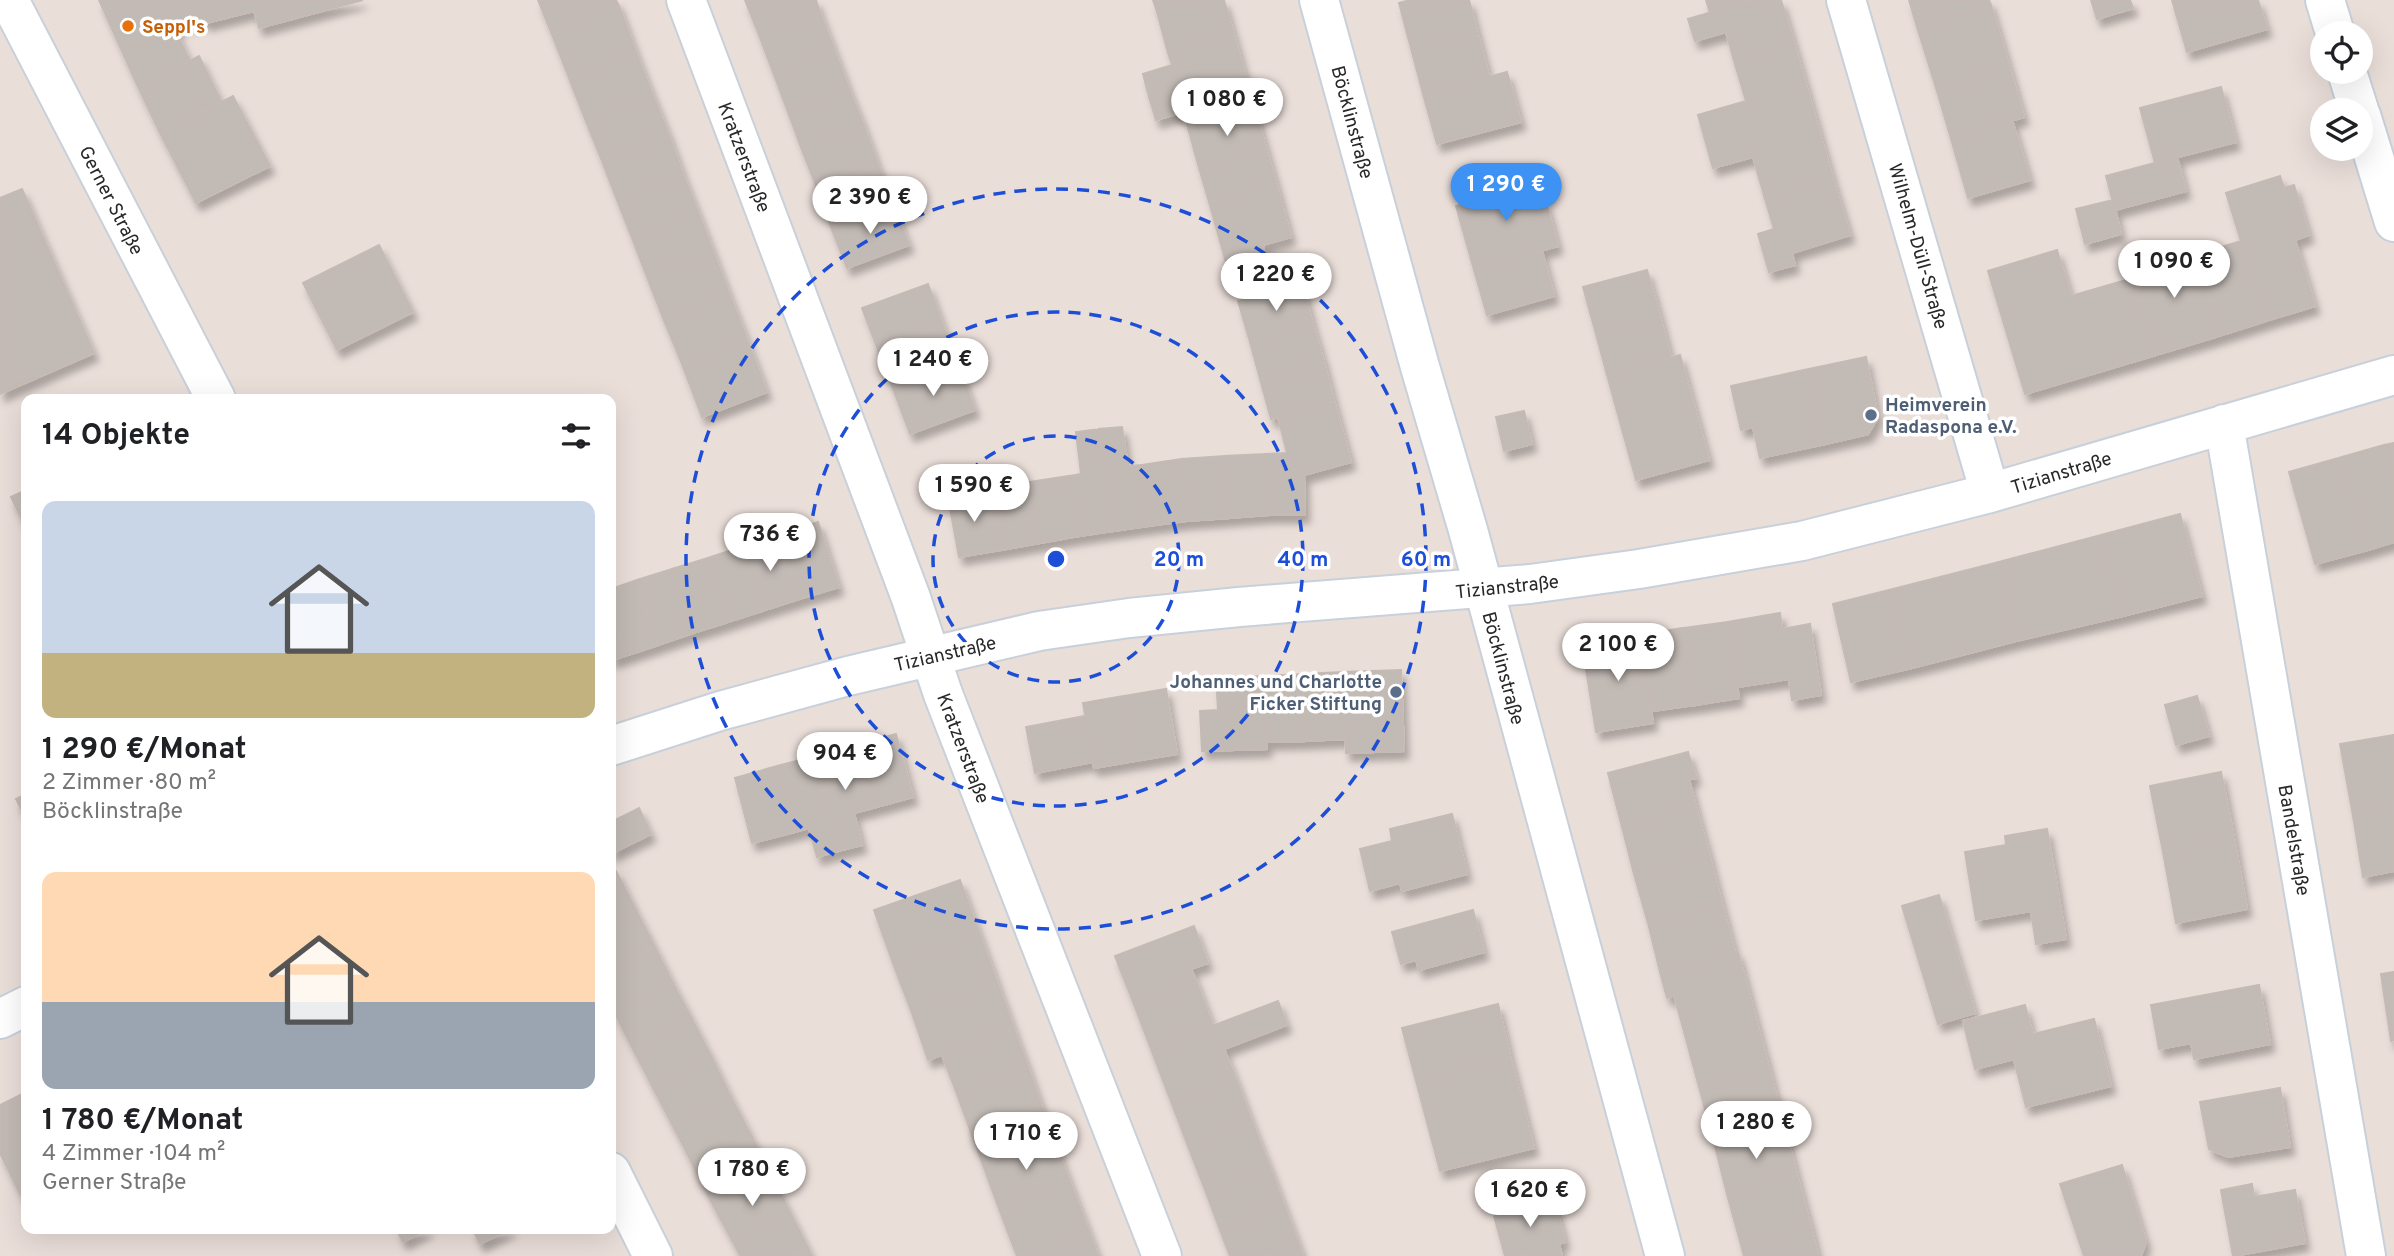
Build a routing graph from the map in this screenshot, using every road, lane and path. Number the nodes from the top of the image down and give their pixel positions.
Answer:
1 (9, 0) edge
2 (686, 0) edge
3 (1320, 0) edge
4 (1846, 0) edge
5 (2325, 0) edge
6 (2331, 21) edge
7 (2373, 154) edge
8 (2394, 222) edge
9 (2394, 375) edge
10 (213, 394) edge
11 (2224, 424) junction
12 (1990, 493) junction
13 (1483, 589) junction
14 (930, 656) junction
15 (616, 744) edge
16 (21, 1008) edge
17 (0, 1018) edge
18 (616, 1182) edge
19 (653, 1256) edge
20 (1162, 1256) edge
21 (1665, 1256) edge
22 (2366, 1256) edge

1 - 10 street, Gerner Straße
2 - 14 street, Kratzerstraße
3 - 13 street, Böcklinstraße
4 - 12 street, Wilhelm-Düll-Straße
5 - 6 street
7 - 8 street
9 - 11 street, Tizianstraße
11 - 12 street, Tizianstraße
11 - 22 street, Bandelstraße
12 - 13 street, Tizianstraße
13 - 14 street, Tizianstraße
13 - 21 street, Böcklinstraße
14 - 15 street, Tizianstraße
14 - 20 street, Kratzerstraße
16 - 17 street
18 - 19 street

